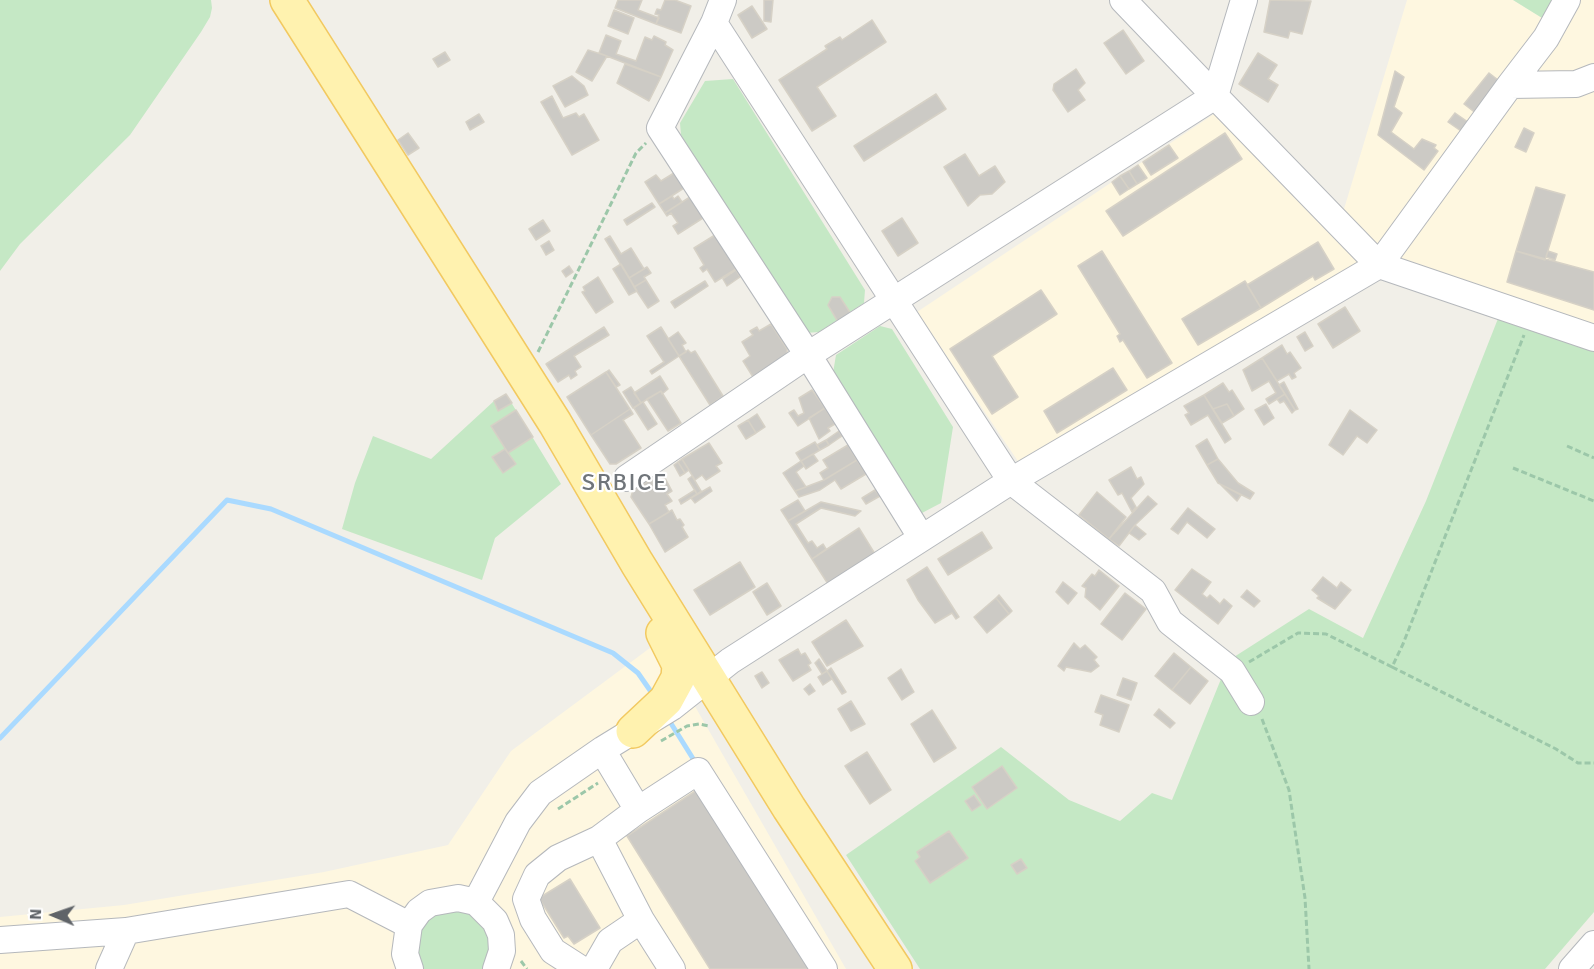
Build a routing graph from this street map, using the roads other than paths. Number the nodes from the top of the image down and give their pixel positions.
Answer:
1 (287, 0) edge
2 (1123, 0) edge
3 (1244, 0) edge
4 (1566, 0) edge
5 (719, 11) edge
6 (1594, 77) edge
7 (1510, 85) junction
8 (1215, 96) junction
9 (1379, 265) junction
10 (892, 301) junction
11 (1594, 338) edge
12 (808, 355) junction
13 (627, 478) dead end
14 (1011, 481) junction
15 (592, 486) junction
16 (921, 537) junction
17 (708, 679) junction
18 (1251, 702) road end
19 (662, 727) junction
20 (602, 750) junction
21 (638, 810) junction
22 (599, 839) junction
23 (476, 902) junction
24 (641, 920) junction
25 (409, 925) junction
26 (126, 932) junction
27 (0, 940) edge
28 (1594, 944) edge
29 (504, 965) edge
30 (109, 969) edge
31 (410, 969) edge
32 (581, 969) edge
33 (594, 969) edge
34 (672, 969) edge
35 (824, 969) edge
36 (895, 969) edge
37 (1572, 969) edge

1 - 15 main road
2 - 8 street
3 - 8 street
4 - 7 street
5 - 10 street
5 - 12 street
6 - 7 street
7 - 9 street
8 - 9 street
8 - 10 street
9 - 11 street
9 - 14 street
10 - 12 street
10 - 14 street
12 - 13 street
12 - 16 street
14 - 16 street
14 - 18 street
15 - 17 main road
15 - 19 main road
16 - 17 street
17 - 19 street
17 - 36 main road
19 - 20 street
20 - 21 street
20 - 23 street
21 - 22 street
21 - 35 street
22 - 24 street
22 - 32 street
23 - 25 street
23 - 29 street
24 - 33 street
24 - 34 street
25 - 26 street
25 - 31 street
26 - 27 street
26 - 30 street
28 - 37 street

